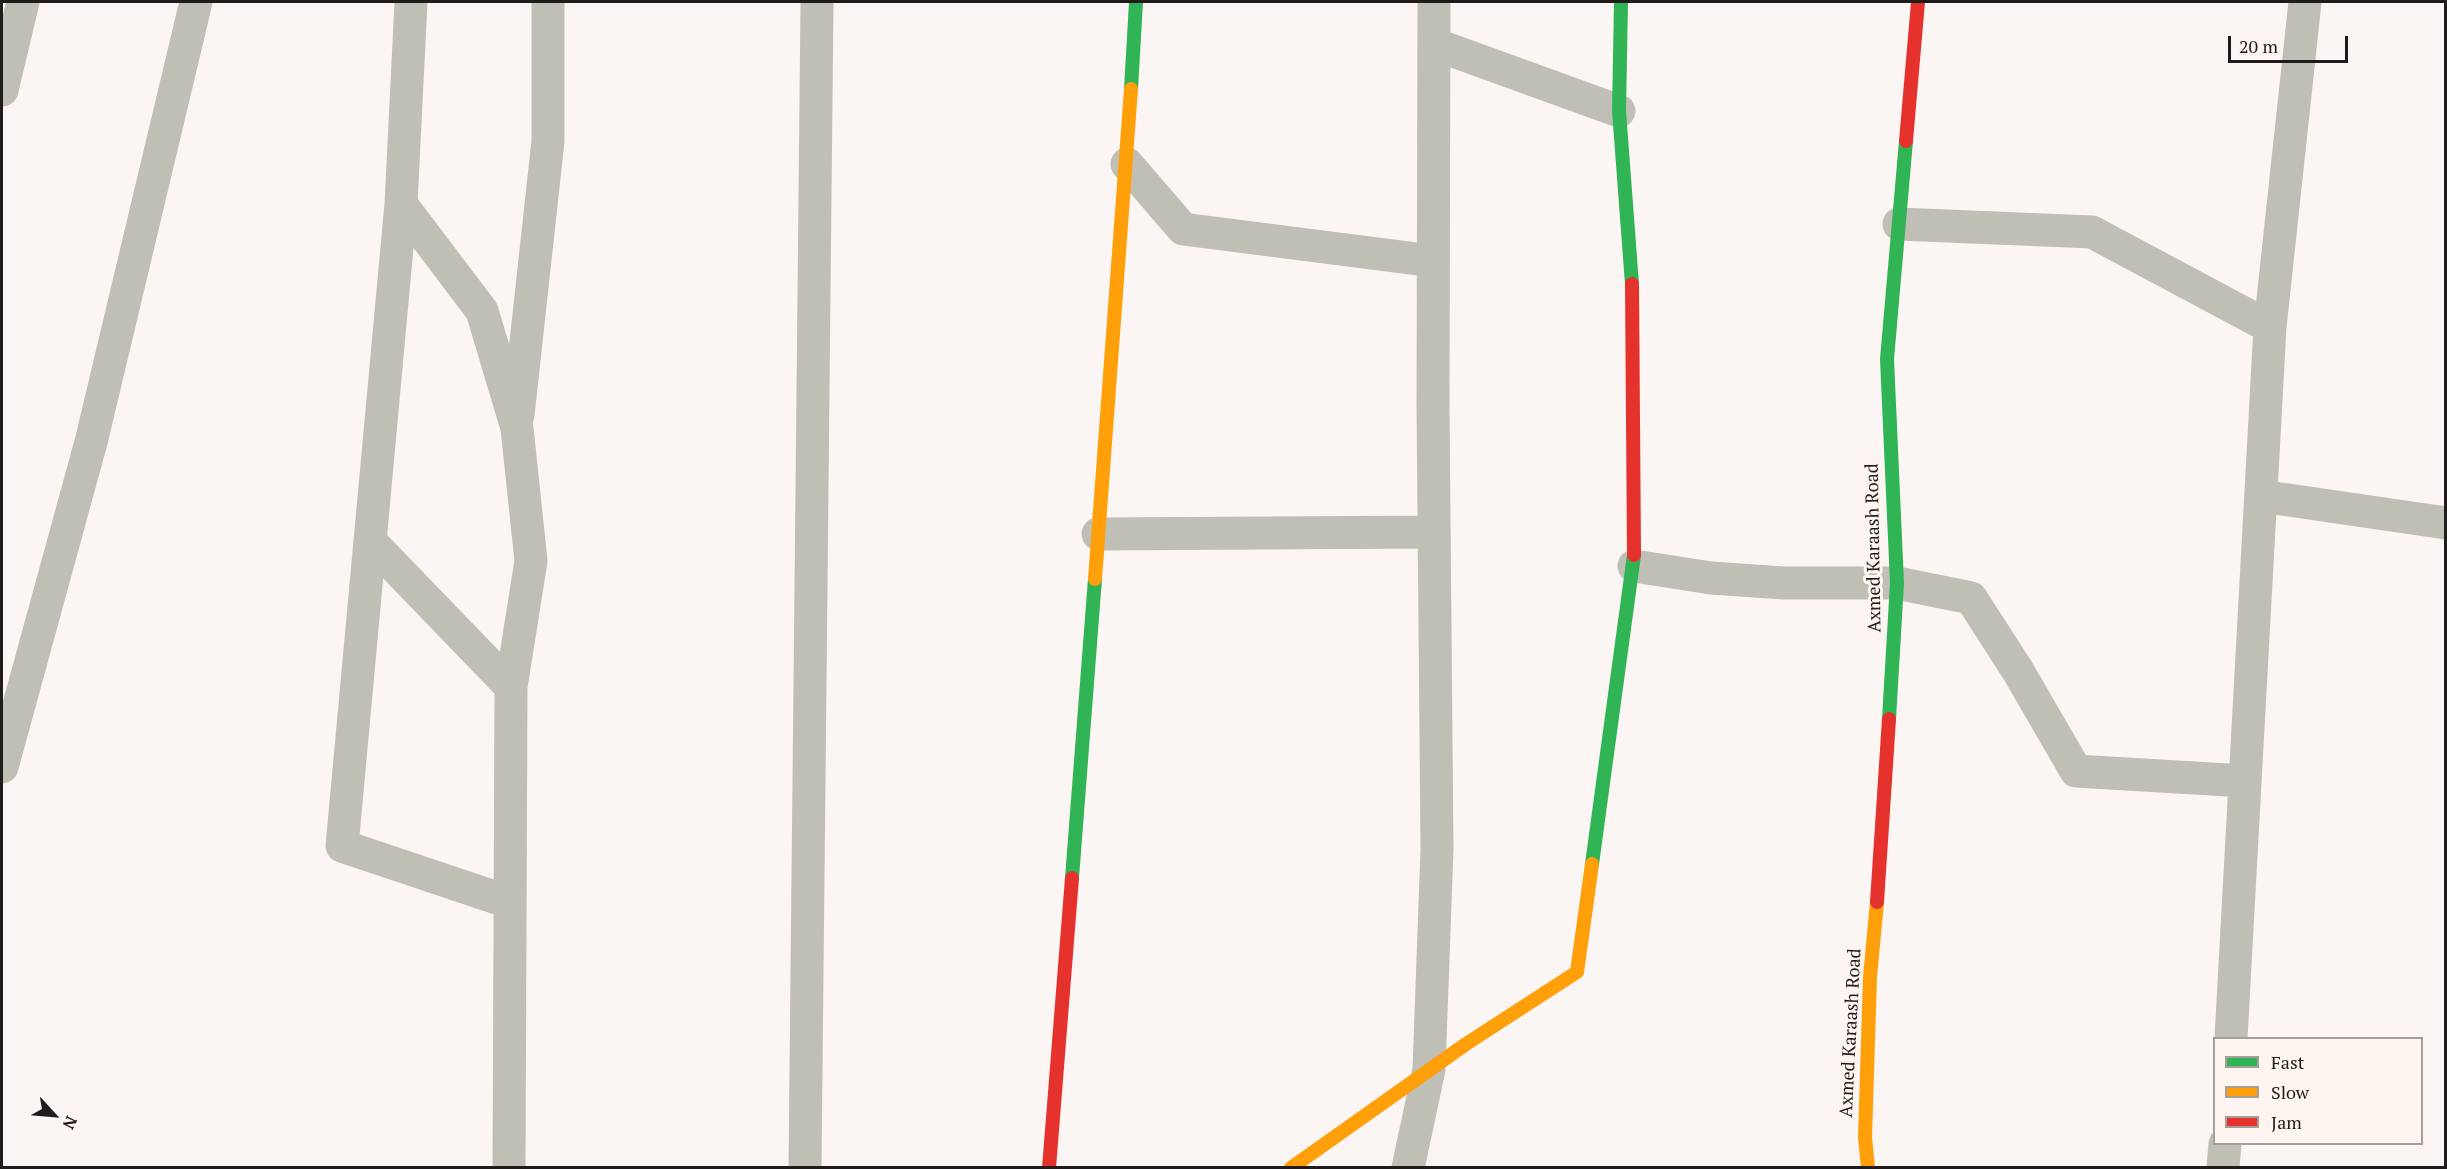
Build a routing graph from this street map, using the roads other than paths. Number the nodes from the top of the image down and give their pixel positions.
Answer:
1 (23, 2) edge
2 (196, 2) edge
3 (411, 2) edge
4 (548, 2) edge
5 (817, 2) edge
6 (1136, 2) edge
7 (1434, 2) edge
8 (1621, 2) edge
9 (1918, 2) edge
10 (2306, 2) edge
11 (1434, 44) junction
12 (2, 90) edge
13 (1619, 111) junction
14 (1127, 164) junction
15 (401, 204) junction
16 (1899, 224) junction
17 (1433, 261) junction
18 (2270, 327) junction
19 (517, 428) junction
20 (2261, 496) junction
21 (2445, 523) edge
22 (1434, 532) junction
23 (1098, 534) junction
24 (370, 541) junction
25 (1634, 566) junction
26 (1897, 583) junction
27 (511, 687) junction
28 (2, 767) edge
29 (2245, 781) junction
30 (509, 902) junction
31 (2230, 1037) edge
32 (1429, 1069) junction
33 (2225, 1145) edge
34 (509, 1167) edge
35 (805, 1167) edge
36 (1049, 1167) edge
37 (1291, 1167) edge
38 (1408, 1167) edge
39 (1868, 1167) edge
40 (2218, 1167) edge
41 (2223, 1167) edge
42 (2229, 1167) edge

1 - 12 street
2 - 28 street
3 - 15 street
4 - 19 street
5 - 35 street
6 - 14 street
7 - 11 street
8 - 13 street
9 - 16 street, Axmed Karaash Road
10 - 18 street
11 - 13 street
11 - 17 street
13 - 25 street
14 - 17 street
14 - 23 street
15 - 19 street
15 - 24 street
16 - 18 street
16 - 26 street, Axmed Karaash Road
17 - 22 street
18 - 20 street
19 - 27 street
20 - 21 street
20 - 29 street
22 - 23 street
22 - 32 street
23 - 36 street
24 - 27 street
24 - 30 street
25 - 26 street
25 - 32 street
26 - 29 street
26 - 39 street, Axmed Karaash Road
27 - 30 street
29 - 31 street
30 - 34 street
32 - 37 street
32 - 38 street
33 - 41 street
40 - 41 street
41 - 42 street

